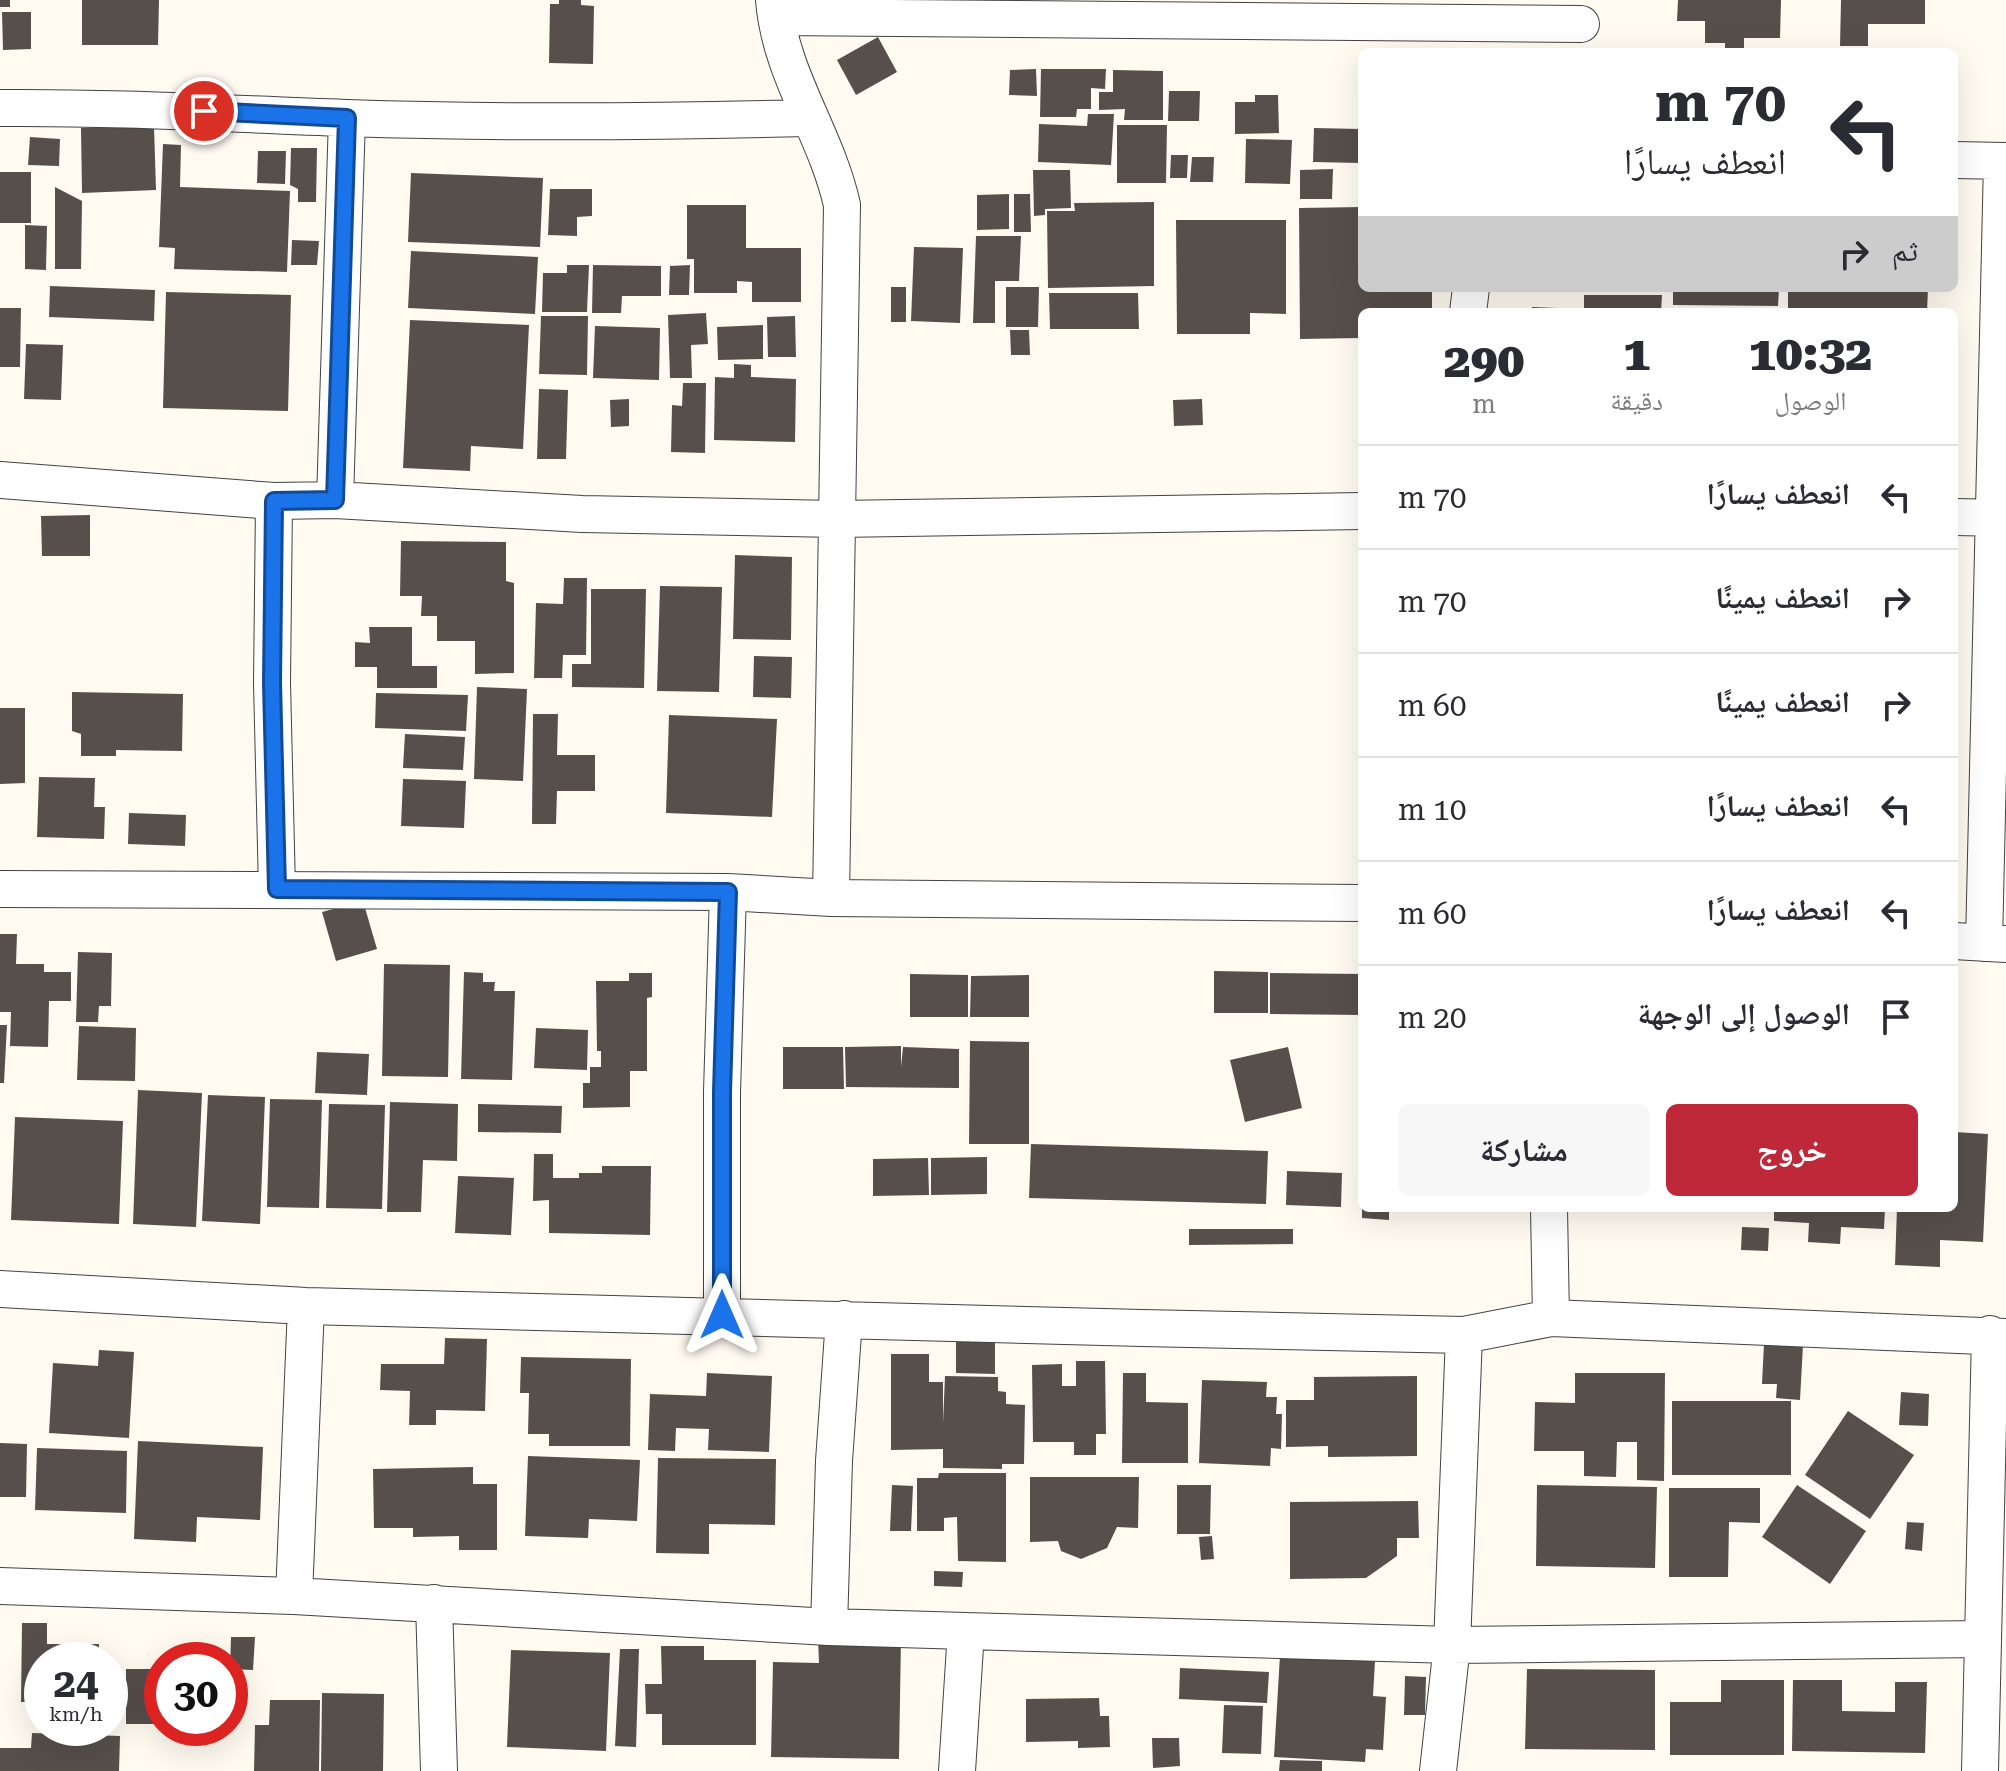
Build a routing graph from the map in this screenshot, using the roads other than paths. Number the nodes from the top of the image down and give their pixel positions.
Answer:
1 (775, 8) edge
2 (1577, 25) edge
3 (0, 108) edge
4 (347, 118) junction
5 (808, 118) junction
6 (1958, 160) edge
7 (2004, 161) edge
8 (0, 480) edge
9 (335, 500) junction
10 (274, 501) junction
11 (1358, 511) edge
12 (1958, 517) edge
13 (1999, 518) edge
14 (836, 519) junction
15 (0, 889) edge
16 (277, 889) junction
17 (728, 892) junction
18 (831, 898) junction
19 (1358, 903) edge
20 (1981, 943) edge
21 (1549, 1212) edge
22 (0, 1289) edge
23 (306, 1306) junction
24 (722, 1315) junction
25 (1551, 1318) junction
26 (844, 1319) junction
27 (1464, 1335) junction
28 (1998, 1336) edge
29 (0, 1586) edge
30 (294, 1596) junction
31 (434, 1603) junction
32 (829, 1627) junction
33 (966, 1631) junction
34 (1983, 1639) junction
35 (1452, 1645) junction
36 (439, 1771) edge
37 (957, 1771) edge
38 (1438, 1771) edge
39 (1980, 1771) edge

1 - 2 street
1 - 5 street
3 - 4 street
4 - 5 street
4 - 9 street
5 - 14 street
6 - 7 street
7 - 13 street
8 - 10 street
9 - 10 street
9 - 14 street
10 - 16 street
11 - 14 street
12 - 13 street
13 - 20 street
14 - 18 street
15 - 16 street
16 - 17 street
17 - 18 street
17 - 24 street
18 - 19 street
21 - 25 street
22 - 23 street
23 - 24 street
23 - 30 street
24 - 26 street
25 - 27 street
25 - 28 street
26 - 27 street
26 - 32 street
27 - 35 street
28 - 34 street
29 - 30 street
30 - 31 street
31 - 32 street
31 - 36 street
32 - 33 street
33 - 35 street
33 - 37 street
34 - 35 street
34 - 39 street
35 - 38 street

